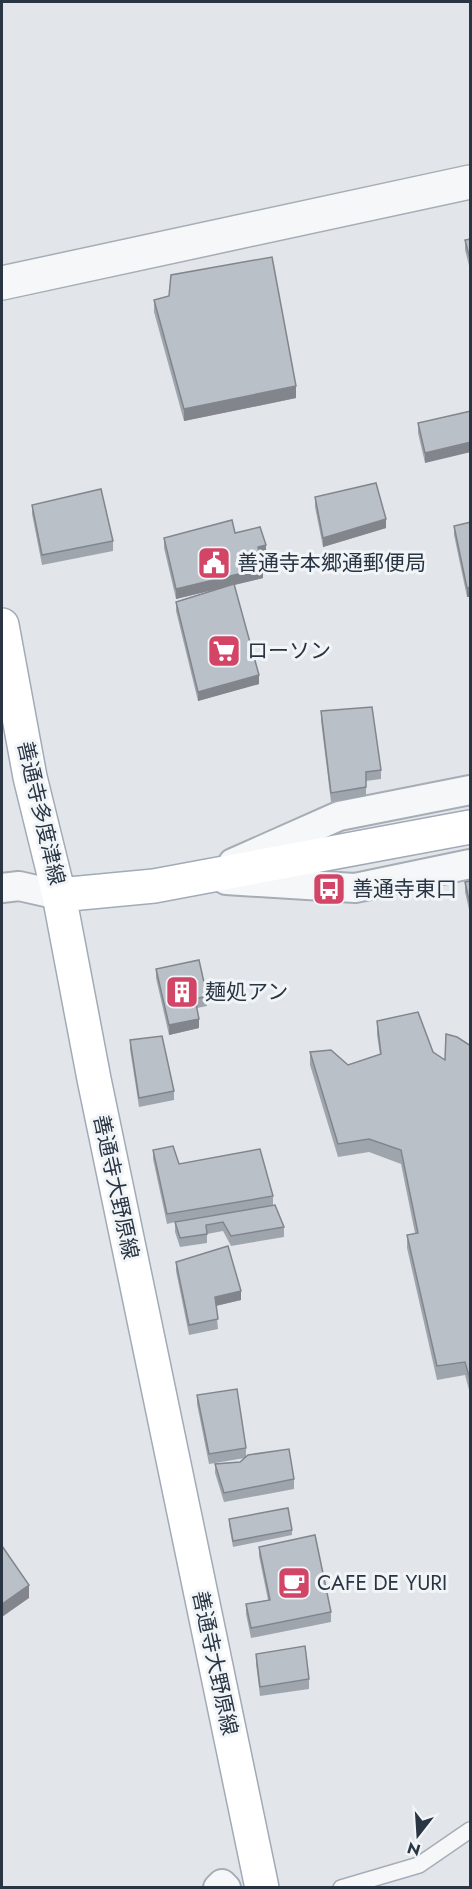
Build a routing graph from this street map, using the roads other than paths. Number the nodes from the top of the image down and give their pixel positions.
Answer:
1 (471, 182) edge
2 (2, 283) edge
3 (2, 625) edge
4 (471, 790) edge
5 (471, 827) edge
6 (471, 864) edge
7 (200, 878) junction
8 (2, 888) edge
9 (59, 895) junction
10 (471, 1830) edge
11 (218, 1887) edge
12 (226, 1887) edge
13 (262, 1887) edge
14 (341, 1887) edge

1 - 2 street
3 - 9 main road, 善通寺多度津線
4 - 7 street
5 - 7 main road
6 - 7 street
7 - 9 main road
8 - 9 street
9 - 13 main road, 善通寺大野原線
10 - 14 lane
11 - 12 street

